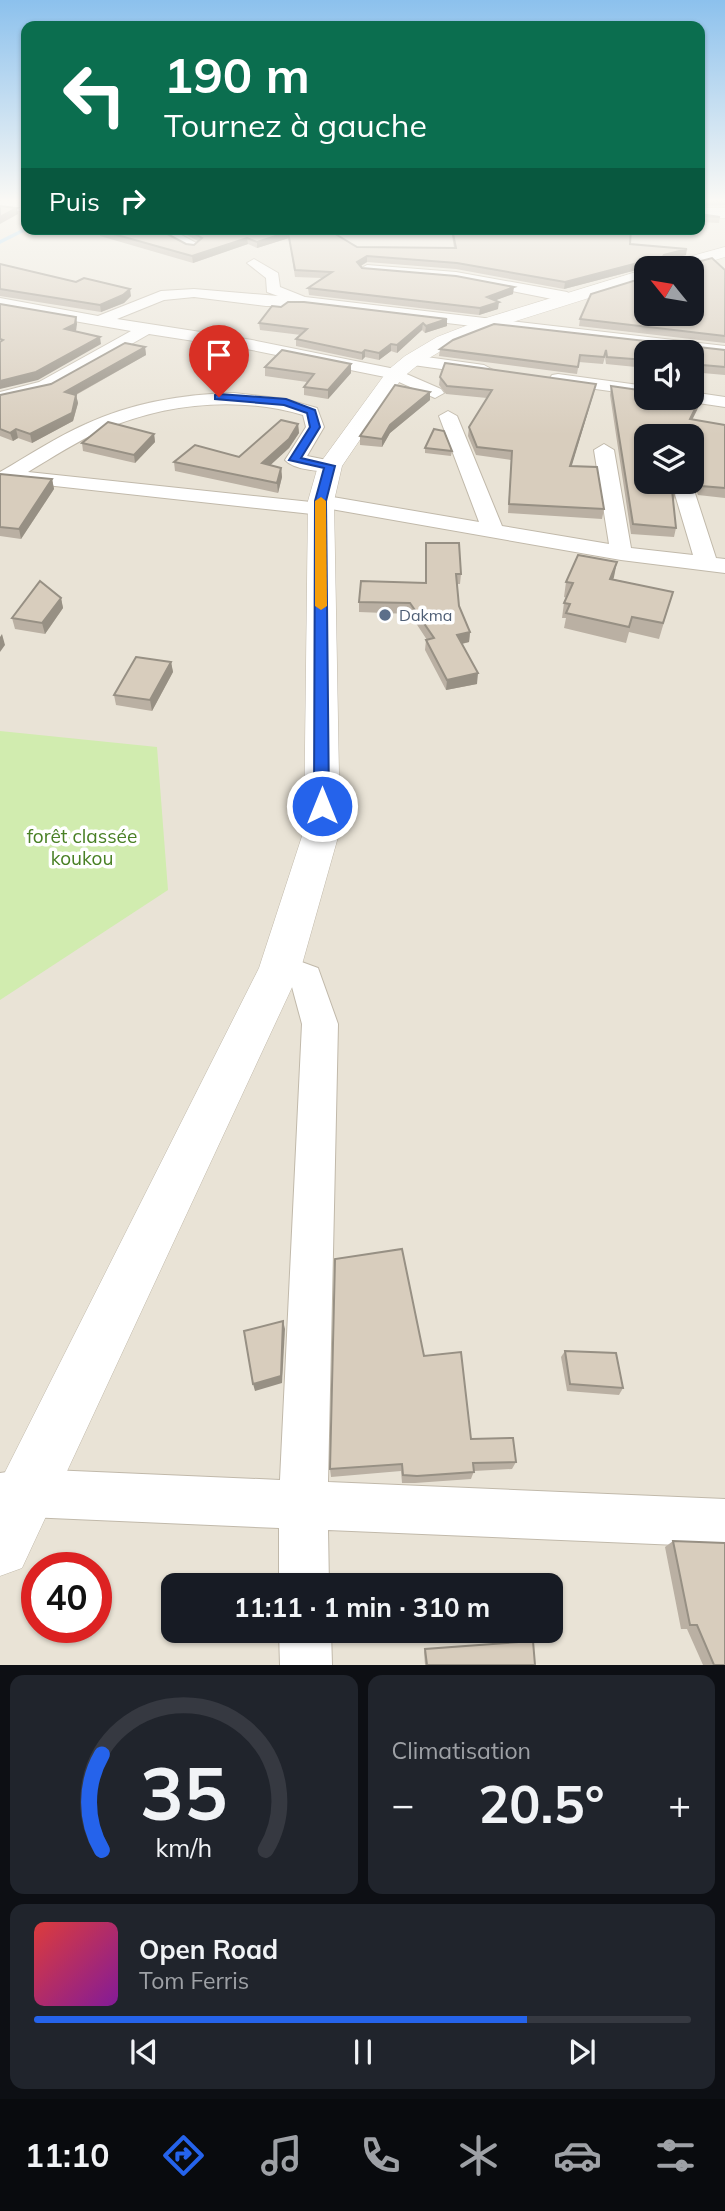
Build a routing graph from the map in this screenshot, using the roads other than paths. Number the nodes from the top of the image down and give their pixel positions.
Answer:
1 (273, 279) edge
2 (470, 279) edge
3 (630, 279) edge
4 (568, 297) junction
5 (304, 301) junction
6 (0, 303) edge
7 (99, 321) junction
8 (492, 322) junction
9 (146, 329) junction
10 (725, 351) edge
11 (403, 367) junction
12 (508, 373) edge
13 (536, 377) edge
14 (634, 389) edge
15 (435, 393) dead end
16 (0, 397) edge
17 (704, 399) edge
18 (725, 402) edge
19 (448, 416) dead end
20 (604, 450) dead end
21 (330, 466) junction
22 (4, 475) edge
23 (686, 494) edge
24 (321, 505) junction
25 (493, 531) junction
26 (621, 553) junction
27 (715, 564) edge
28 (280, 968) junction
29 (14, 1495) edge
30 (303, 1505) junction
31 (725, 1524) edge
32 (0, 1546) edge
33 (304, 1573) edge
34 (305, 1643) edge
35 (306, 1665) edge

1 - 5 street
2 - 4 street
3 - 4 street
4 - 8 street
5 - 7 street
5 - 8 street
6 - 7 street
7 - 9 street
8 - 10 street
8 - 11 street
9 - 11 street
9 - 16 street
11 - 12 street
11 - 15 street
11 - 21 street
13 - 14 street
17 - 18 street
19 - 25 street
20 - 26 street
21 - 22 street
21 - 24 street
22 - 24 street
23 - 27 street
24 - 25 street
24 - 28 street
25 - 26 street
26 - 27 street
28 - 29 street
28 - 30 street
29 - 30 street
29 - 32 street
30 - 31 street
30 - 33 street
34 - 35 street

